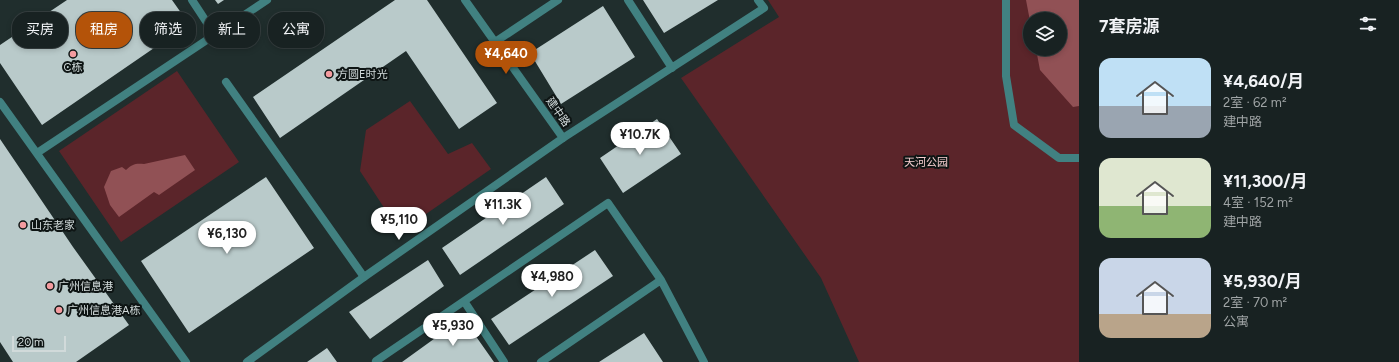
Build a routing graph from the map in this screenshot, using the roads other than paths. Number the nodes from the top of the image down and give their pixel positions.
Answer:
1 (192, 0) edge
2 (267, 0) edge
3 (466, 0) edge
4 (558, 0) edge
5 (628, 0) edge
6 (758, 0) edge
7 (1006, 0) edge
8 (249, 12) edge
9 (204, 18) edge
10 (204, 42) edge
11 (495, 42) junction
12 (672, 68) junction
13 (226, 82) dead end
14 (0, 102) edge
15 (563, 138) junction
16 (37, 153) junction
17 (1079, 158) edge
18 (364, 277) junction
19 (660, 280) junction
20 (464, 301) junction
21 (551, 359) edge
22 (186, 362) edge
23 (248, 362) edge
24 (377, 362) edge
25 (504, 362) edge
26 (541, 362) edge
27 (704, 362) edge

1 - 9 street
2 - 8 street
3 - 11 street, 建中路
4 - 11 street
5 - 12 street
6 - 12 street
7 - 17 street
10 - 16 street
11 - 15 street, 建中路
12 - 15 street
13 - 18 street
14 - 16 street
15 - 18 street
16 - 22 street
18 - 23 street
19 - 20 street
19 - 21 street
19 - 27 street
20 - 24 street
20 - 25 street
21 - 26 street

